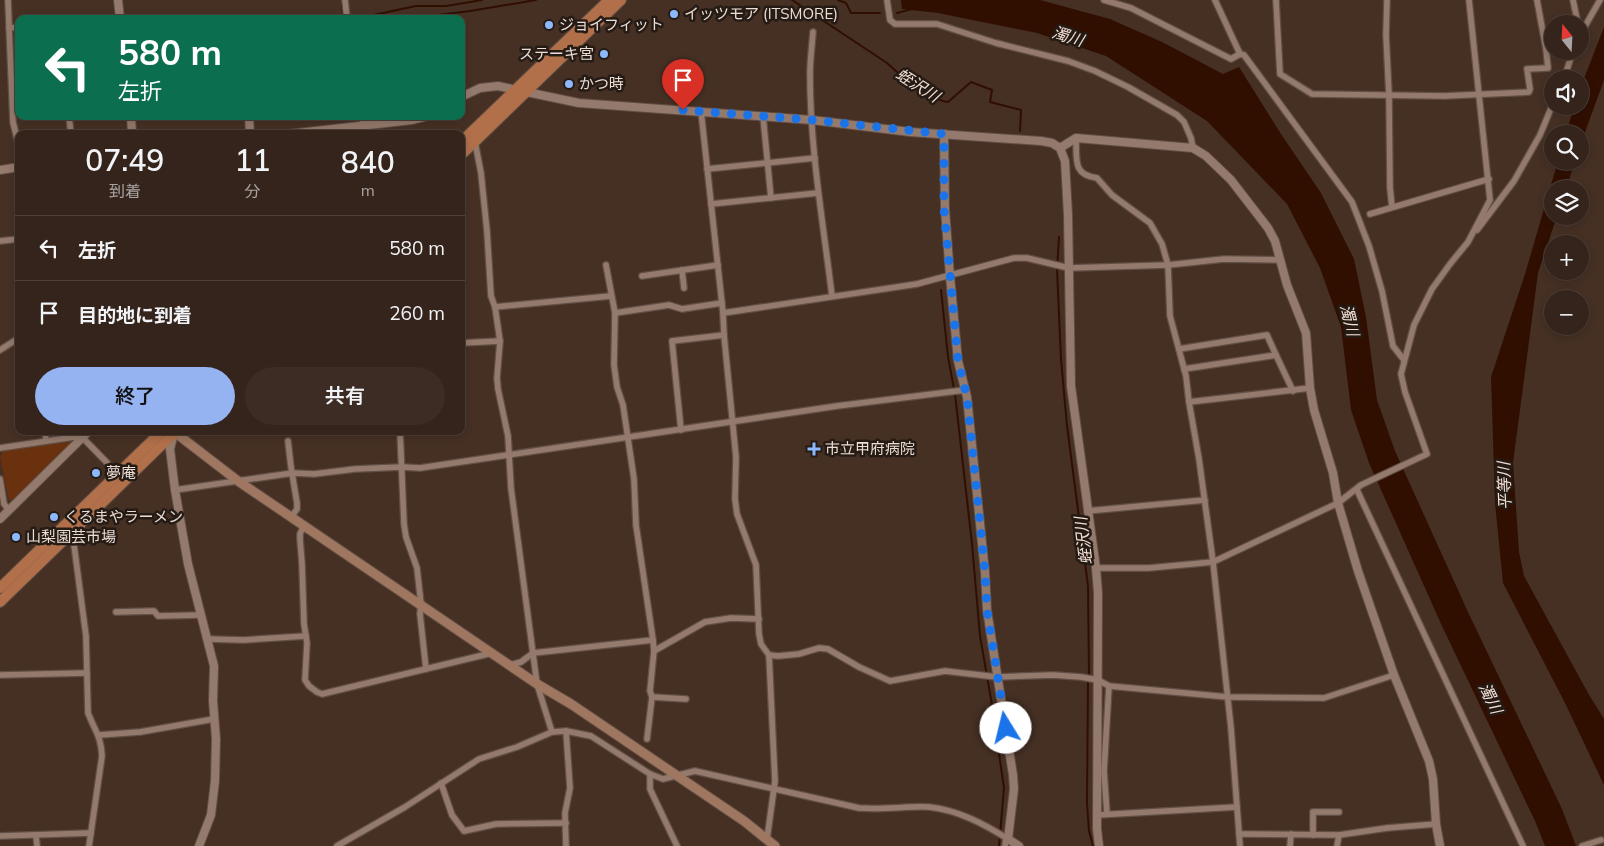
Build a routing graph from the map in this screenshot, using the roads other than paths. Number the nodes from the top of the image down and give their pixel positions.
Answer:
1 (8, 0) edge
2 (118, 0) edge
3 (345, 0) edge
4 (609, 0) edge
5 (621, 0) edge
6 (887, 0) edge
7 (1104, 0) edge
8 (1216, 0) edge
9 (1276, 0) edge
10 (1387, 0) edge
11 (1469, 0) edge
12 (1537, 0) edge
13 (1573, 0) edge
14 (1600, 0) edge
15 (120, 15) edge
16 (347, 15) edge
17 (1576, 15) edge
18 (1589, 19) edge
19 (15, 27) edge
20 (9, 28) junction
21 (813, 32) dead end
22 (1240, 54) junction
23 (520, 91) junction
24 (1480, 94) junction
25 (465, 95) edge
26 (1388, 95) junction
27 (701, 111) junction
28 (1548, 115) edge
29 (763, 116) junction
30 (362, 120) edge
31 (412, 120) edge
32 (812, 120) junction
33 (364, 125) junction
34 (15, 130) edge
35 (329, 130) edge
36 (944, 134) junction
37 (1076, 138) junction
38 (465, 139) edge
39 (475, 142) junction
40 (1060, 148) junction
41 (1193, 148) junction
42 (465, 151) edge
43 (815, 158) junction
44 (768, 163) junction
45 (15, 168) edge
46 (707, 169) junction
47 (0, 170) edge
48 (1489, 179) junction
49 (818, 193) junction
50 (771, 198) junction
51 (711, 204) junction
52 (1392, 207) junction
53 (1370, 214) dead end
54 (15, 239) edge
55 (0, 241) edge
56 (1468, 242) junction
57 (1281, 260) junction
58 (718, 265) junction
59 (1168, 265) junction
60 (606, 266) dead end
61 (1065, 267) junction
62 (682, 270) junction
63 (642, 276) dead end
64 (950, 276) junction
65 (684, 288) dead end
66 (611, 296) junction
67 (832, 296) junction
68 (722, 303) junction
69 (496, 307) junction
70 (723, 312) junction
71 (615, 313) junction
72 (724, 335) junction
73 (15, 341) edge
74 (500, 341) junction
75 (465, 342) edge
76 (1179, 348) junction
77 (0, 350) edge
78 (1276, 355) junction
79 (1404, 360) junction
80 (1184, 368) junction
81 (1310, 388) junction
82 (964, 391) junction
83 (1292, 391) junction
84 (1189, 402) junction
85 (733, 422) junction
86 (681, 430) junction
87 (45, 435) edge
88 (86, 435) edge
89 (158, 435) edge
90 (171, 435) edge
91 (173, 435) edge
92 (178, 435) edge
93 (400, 435) edge
94 (83, 438) junction
95 (627, 438) junction
96 (46, 441) junction
97 (288, 441) dead end
98 (0, 448) edge
99 (510, 453) junction
100 (402, 466) junction
101 (293, 473) junction
102 (118, 474) junction
103 (0, 479) edge
104 (238, 481) junction
105 (1359, 487) junction
106 (175, 490) junction
107 (1204, 500) junction
108 (1338, 504) junction
109 (9, 510) junction
110 (1087, 511) junction
111 (292, 516) junction
112 (0, 518) edge
113 (304, 525) junction
114 (69, 536) junction
115 (1213, 562) junction
116 (1096, 568) junction
117 (0, 588) edge
118 (0, 602) edge
119 (421, 604) junction
120 (116, 612) dead end
121 (201, 615) junction
122 (759, 619) junction
123 (306, 636) junction
124 (207, 639) junction
125 (652, 640) junction
126 (654, 651) junction
127 (492, 653) junction
128 (533, 653) junction
129 (769, 655) junction
130 (510, 665) junction
131 (426, 669) junction
132 (87, 673) junction
133 (0, 675) edge
134 (1394, 675) junction
135 (995, 676) junction
136 (1096, 679) junction
137 (537, 684) junction
138 (1110, 686) junction
139 (652, 697) junction
140 (1228, 697) junction
141 (686, 699) dead end
142 (214, 720) junction
143 (566, 730) junction
144 (552, 732) junction
145 (99, 735) junction
146 (648, 739) dead end
147 (650, 774) junction
148 (677, 777) junction
149 (1101, 782) junction
150 (441, 783) junction
151 (773, 788) junction
152 (1237, 807) junction
153 (1339, 812) dead end
154 (1107, 814) junction
155 (1097, 815) junction
156 (566, 822) junction
157 (1436, 824) junction
158 (91, 833) junction
159 (1239, 834) junction
160 (1291, 834) junction
161 (36, 835) junction
162 (1313, 835) junction
163 (1339, 835) junction
164 (0, 836) edge
165 (1006, 840) edge
166 (1598, 841) dead end
167 (772, 844) edge
168 (37, 846) edge
169 (89, 846) edge
170 (199, 846) edge
171 (337, 846) edge
172 (566, 846) edge
173 (676, 846) edge
174 (1019, 846) edge
175 (1099, 846) edge
176 (1240, 846) edge
177 (1290, 846) edge
178 (1337, 846) edge
179 (1440, 846) edge
180 (1523, 846) edge
181 (1582, 846) edge

1 - 20 street
2 - 15 street
3 - 16 street
4 - 23 highway
5 - 23 highway
6 - 41 street
7 - 22 street
8 - 22 street
9 - 26 street
10 - 26 street
11 - 24 street
12 - 24 street
13 - 17 street
14 - 18 street
19 - 20 street
20 - 34 street
21 - 32 street
22 - 79 street
23 - 25 street
23 - 27 street
23 - 38 highway
23 - 39 highway
24 - 26 street
24 - 48 street
26 - 52 street
27 - 29 street
27 - 46 street
28 - 56 street
29 - 32 street
29 - 44 street
30 - 33 street
31 - 33 street
32 - 36 street
32 - 43 street
33 - 35 street
36 - 40 street
36 - 64 street
37 - 40 street
37 - 41 street
37 - 59 street
39 - 42 highway
39 - 69 street
40 - 61 street
41 - 57 street
43 - 44 street
43 - 49 street
44 - 46 street
44 - 50 street
45 - 47 street
46 - 51 street
48 - 52 street
48 - 56 street
49 - 50 street
49 - 67 street
50 - 51 street
51 - 58 street
52 - 53 street
54 - 55 street
56 - 79 street
57 - 59 street
57 - 81 street
58 - 62 street
58 - 68 street
59 - 61 street
59 - 76 street
60 - 66 street
61 - 64 street
61 - 110 street
62 - 63 street
62 - 65 street
64 - 67 street
64 - 82 street
66 - 69 street
66 - 71 street
67 - 70 street
68 - 70 street
68 - 71 street
69 - 74 street
70 - 72 street
71 - 95 street
72 - 85 street
72 - 86 street
73 - 77 street
74 - 75 street
74 - 99 street
76 - 78 street
76 - 80 street
78 - 80 street
78 - 83 street
79 - 105 street
80 - 84 street
81 - 83 street
81 - 108 street
82 - 85 street
82 - 135 street
83 - 84 street
84 - 107 street
85 - 86 street
85 - 122 street
86 - 95 street
87 - 96 street
88 - 94 street
89 - 102 highway
90 - 114 highway
91 - 106 street
92 - 104 main road
93 - 100 street
94 - 96 street
94 - 102 street
94 - 109 street
95 - 99 street
95 - 125 street
96 - 98 street
97 - 101 street
99 - 100 street
99 - 128 street
100 - 101 street
100 - 119 street
101 - 104 street
101 - 111 street
102 - 117 highway
103 - 109 street
104 - 106 street
104 - 111 main road
105 - 108 street
105 - 180 street
106 - 121 street
107 - 110 street
107 - 115 street
108 - 115 street
108 - 134 street
109 - 112 street
110 - 116 street
111 - 113 main road
113 - 119 main road
113 - 123 street
114 - 118 highway
114 - 132 street
115 - 116 street
115 - 140 street
116 - 136 street
119 - 127 main road
119 - 131 street
120 - 121 street
121 - 124 street
122 - 126 street
122 - 129 street
123 - 124 street
123 - 131 street
124 - 142 street
125 - 126 street
125 - 128 street
126 - 139 street
127 - 130 main road
127 - 131 street
128 - 130 street
128 - 137 street
129 - 135 street
129 - 151 street
130 - 137 main road
132 - 133 street
132 - 145 street
134 - 140 street
134 - 157 street
135 - 136 street
135 - 165 street
136 - 138 street
136 - 149 street
137 - 144 street
137 - 148 main road
138 - 140 street
138 - 149 street
139 - 141 street
139 - 146 street
140 - 152 street
142 - 145 street
142 - 170 street
143 - 144 street
143 - 147 street
143 - 156 street
144 - 150 street
145 - 158 street
147 - 148 street
147 - 173 street
148 - 151 street
148 - 167 main road
149 - 154 street
149 - 155 street
150 - 156 street
150 - 171 street
151 - 165 street
151 - 167 street
152 - 154 street
152 - 159 street
153 - 162 street
154 - 155 street
155 - 175 street
156 - 172 street
157 - 163 street
157 - 179 street
158 - 161 street
158 - 169 street
159 - 160 street
159 - 176 street
160 - 162 street
160 - 177 street
161 - 164 street
161 - 168 street
162 - 163 street
163 - 178 street
165 - 174 street
166 - 181 street

